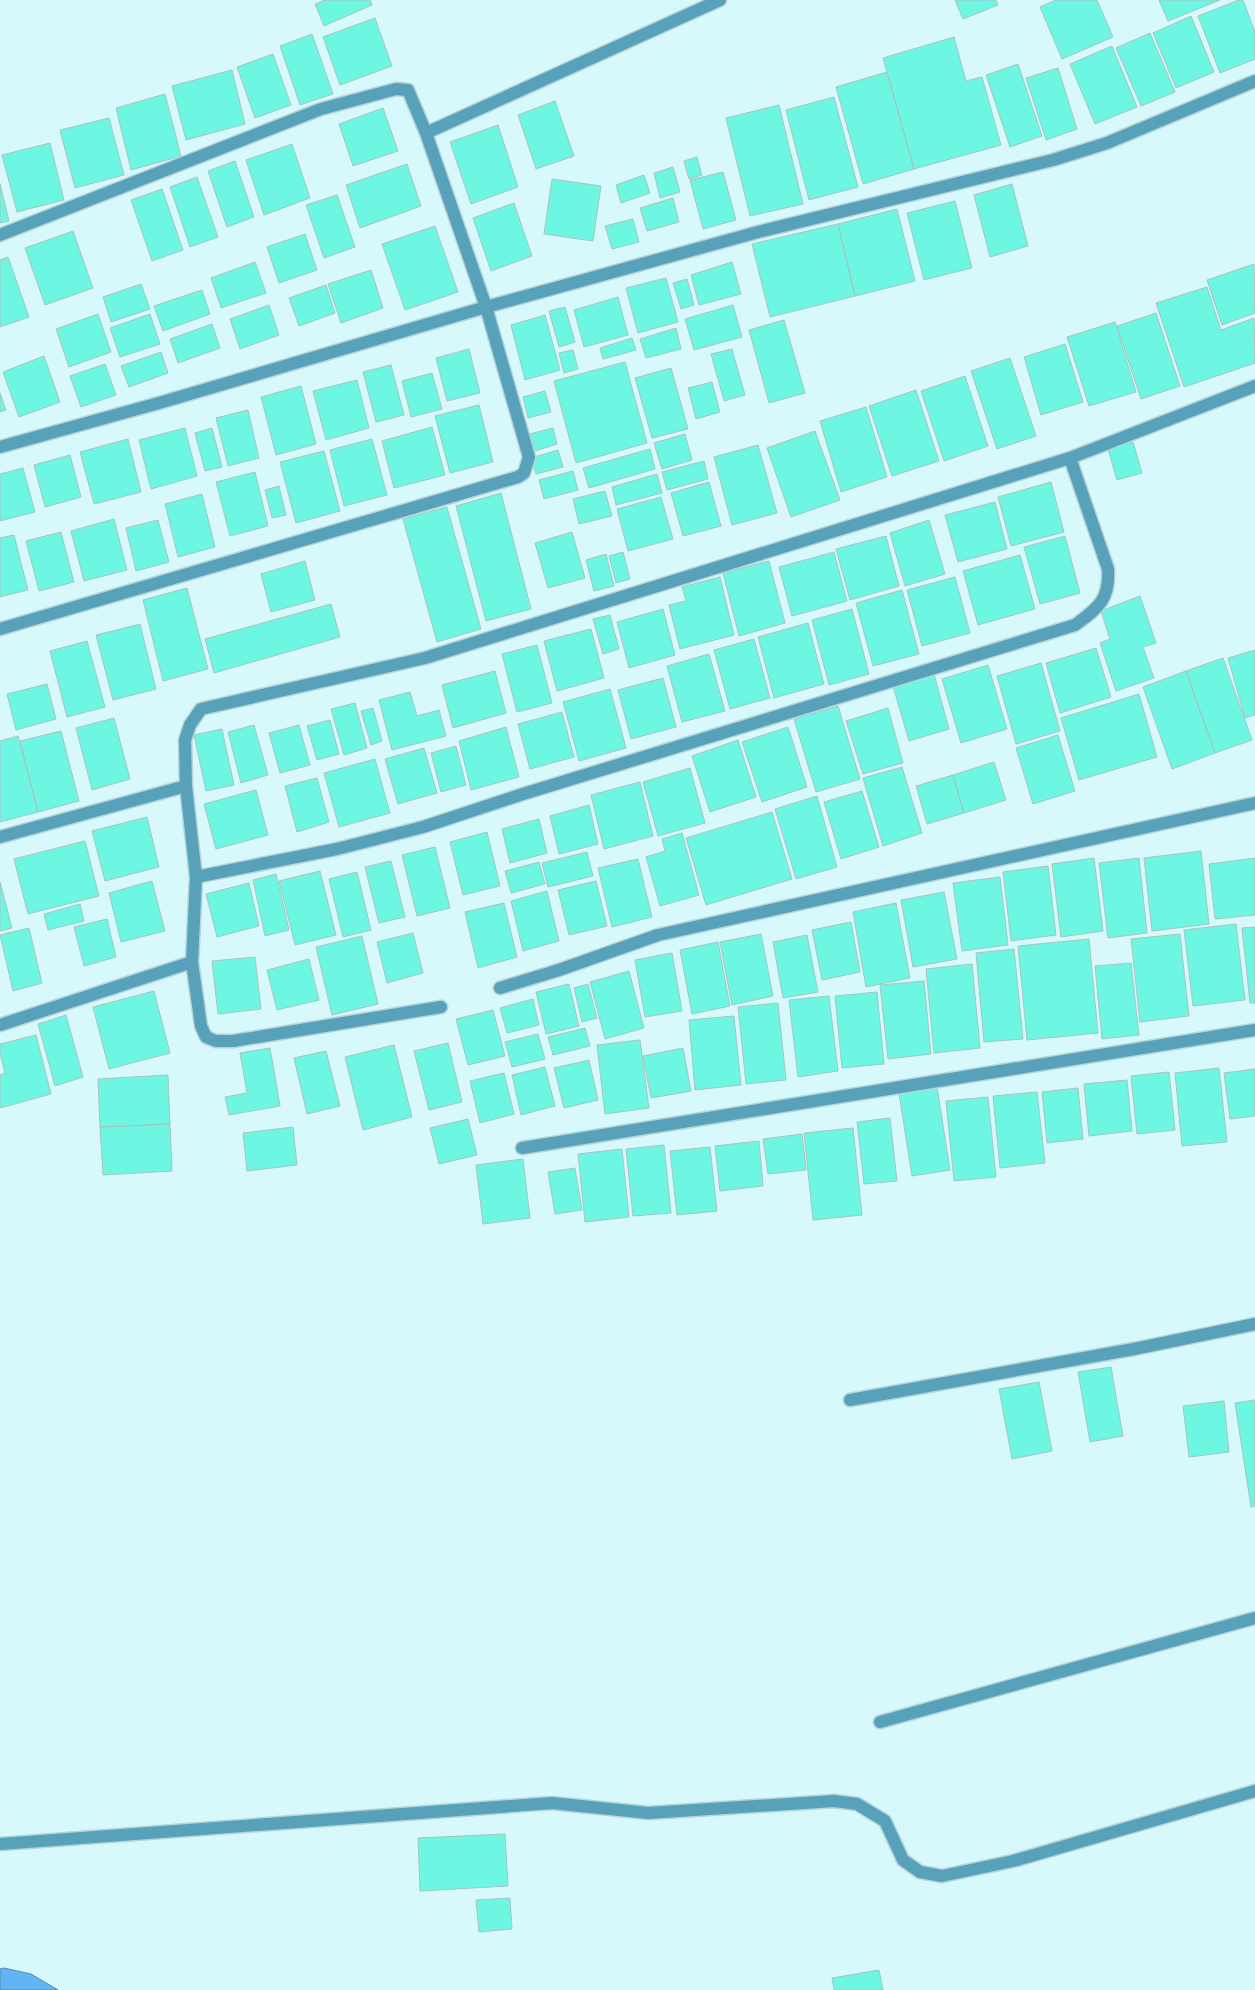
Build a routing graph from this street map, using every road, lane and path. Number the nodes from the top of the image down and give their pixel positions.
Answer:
1 (720, 0) edge
2 (1255, 81) edge
3 (426, 133) junction
4 (0, 235) edge
5 (486, 307) junction
6 (1255, 386) edge
7 (0, 447) edge
8 (1070, 458) junction
9 (0, 629) edge
10 (186, 786) junction
11 (1255, 802) edge
12 (0, 838) edge
13 (196, 877) junction
14 (192, 962) junction
15 (500, 988) dead end
16 (441, 1007) dead end
17 (0, 1025) edge
18 (1255, 1030) edge
19 (522, 1148) dead end
20 (1255, 1324) edge
21 (850, 1400) dead end
22 (1255, 1618) edge
23 (880, 1722) dead end
24 (1255, 1791) edge
25 (0, 1844) edge

1 - 3 street
2 - 5 street
3 - 4 street
3 - 5 street
5 - 7 street
5 - 9 street
6 - 8 street
8 - 10 street
8 - 13 street
10 - 12 street
10 - 13 street
11 - 15 street
13 - 14 street
14 - 16 street
14 - 17 street
18 - 19 street
20 - 21 street
22 - 23 street
24 - 25 street

